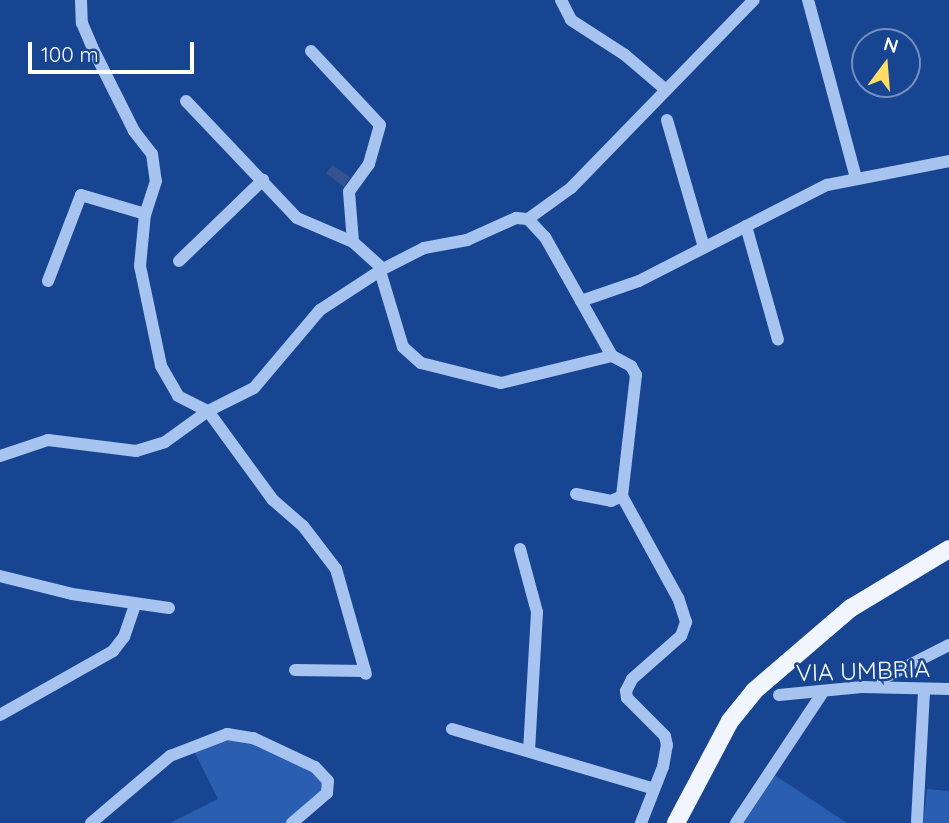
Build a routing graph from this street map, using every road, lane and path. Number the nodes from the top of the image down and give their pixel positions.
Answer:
1 (81, 0) edge
2 (561, 0) edge
3 (754, 0) edge
4 (808, 0) edge
5 (311, 51) dead end
6 (666, 89) junction
7 (186, 101) dead end
8 (667, 120) dead end
9 (949, 161) edge
10 (856, 178) junction
11 (263, 180) junction
12 (145, 214) junction
13 (527, 219) junction
14 (746, 226) junction
15 (353, 242) junction
16 (704, 247) junction
17 (179, 261) dead end
18 (381, 270) junction
19 (48, 281) dead end
20 (581, 301) junction
21 (778, 340) dead end
22 (612, 356) junction
23 (208, 411) junction
24 (0, 456) edge
25 (576, 494) dead end
26 (622, 496) junction
27 (520, 549) dead end
28 (949, 549) edge
29 (0, 576) edge
30 (135, 605) junction
31 (169, 608) dead end
32 (949, 645) edge
33 (295, 670) dead end
34 (881, 687) junction
35 (949, 689) edge
36 (924, 690) junction
37 (822, 692) junction
38 (779, 695) dead end
39 (0, 715) edge
40 (452, 729) dead end
41 (529, 751) junction
42 (651, 788) junction
43 (917, 821) dead end
44 (93, 822) edge
45 (292, 823) edge
46 (641, 823) edge
47 (676, 823) edge
48 (736, 823) edge

1 - 12 street
2 - 6 street
3 - 6 street
4 - 10 street
5 - 15 street
6 - 13 street
7 - 11 street
8 - 16 street
9 - 10 street
10 - 14 street
11 - 15 street
11 - 17 street
12 - 19 street
12 - 23 street
13 - 18 street
13 - 20 street
14 - 16 street
14 - 21 street
15 - 18 street
16 - 20 street
18 - 22 street
18 - 23 street
20 - 22 street
22 - 26 street
23 - 24 street
23 - 33 street
25 - 26 street
26 - 42 street
27 - 41 street
28 - 47 main road
29 - 30 street
30 - 31 street
30 - 39 street
32 - 34 street
34 - 36 street, VIA UMBRIA
34 - 37 street, VIA UMBRIA
35 - 36 street, VIA UMBRIA
36 - 43 street
37 - 38 street, VIA UMBRIA
37 - 48 street
40 - 41 street
41 - 42 street
42 - 46 street
44 - 45 street

